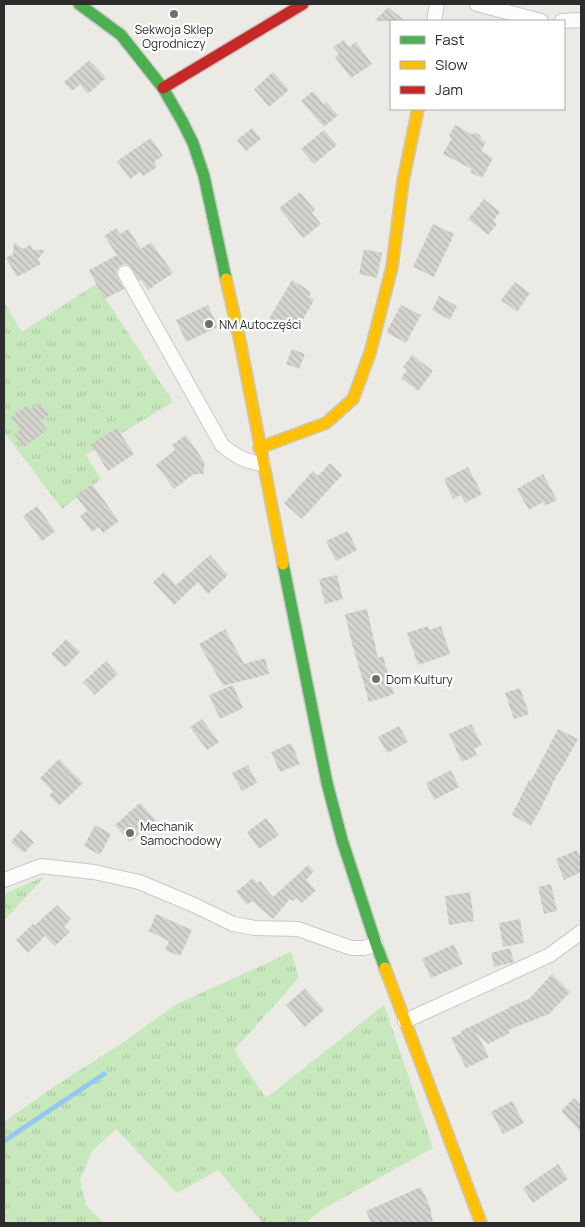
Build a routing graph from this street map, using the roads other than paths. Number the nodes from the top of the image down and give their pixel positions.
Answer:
1 (79, 4) edge
2 (303, 4) edge
3 (437, 4) edge
4 (477, 4) edge
5 (434, 20) edge
6 (537, 20) edge
7 (581, 20) edge
8 (565, 21) edge
9 (163, 88) junction
10 (418, 110) edge
11 (125, 273) dead end
12 (259, 448) junction
13 (262, 464) junction
14 (4, 880) edge
15 (581, 932) edge
16 (376, 944) junction
17 (406, 1021) junction
18 (481, 1223) edge

1 - 9 main road
2 - 9 main road
3 - 5 street
4 - 6 street
7 - 8 street
9 - 12 main road
10 - 12 main road
11 - 13 street
12 - 13 main road
13 - 16 main road
14 - 16 street
15 - 17 street
16 - 17 main road
17 - 18 main road

